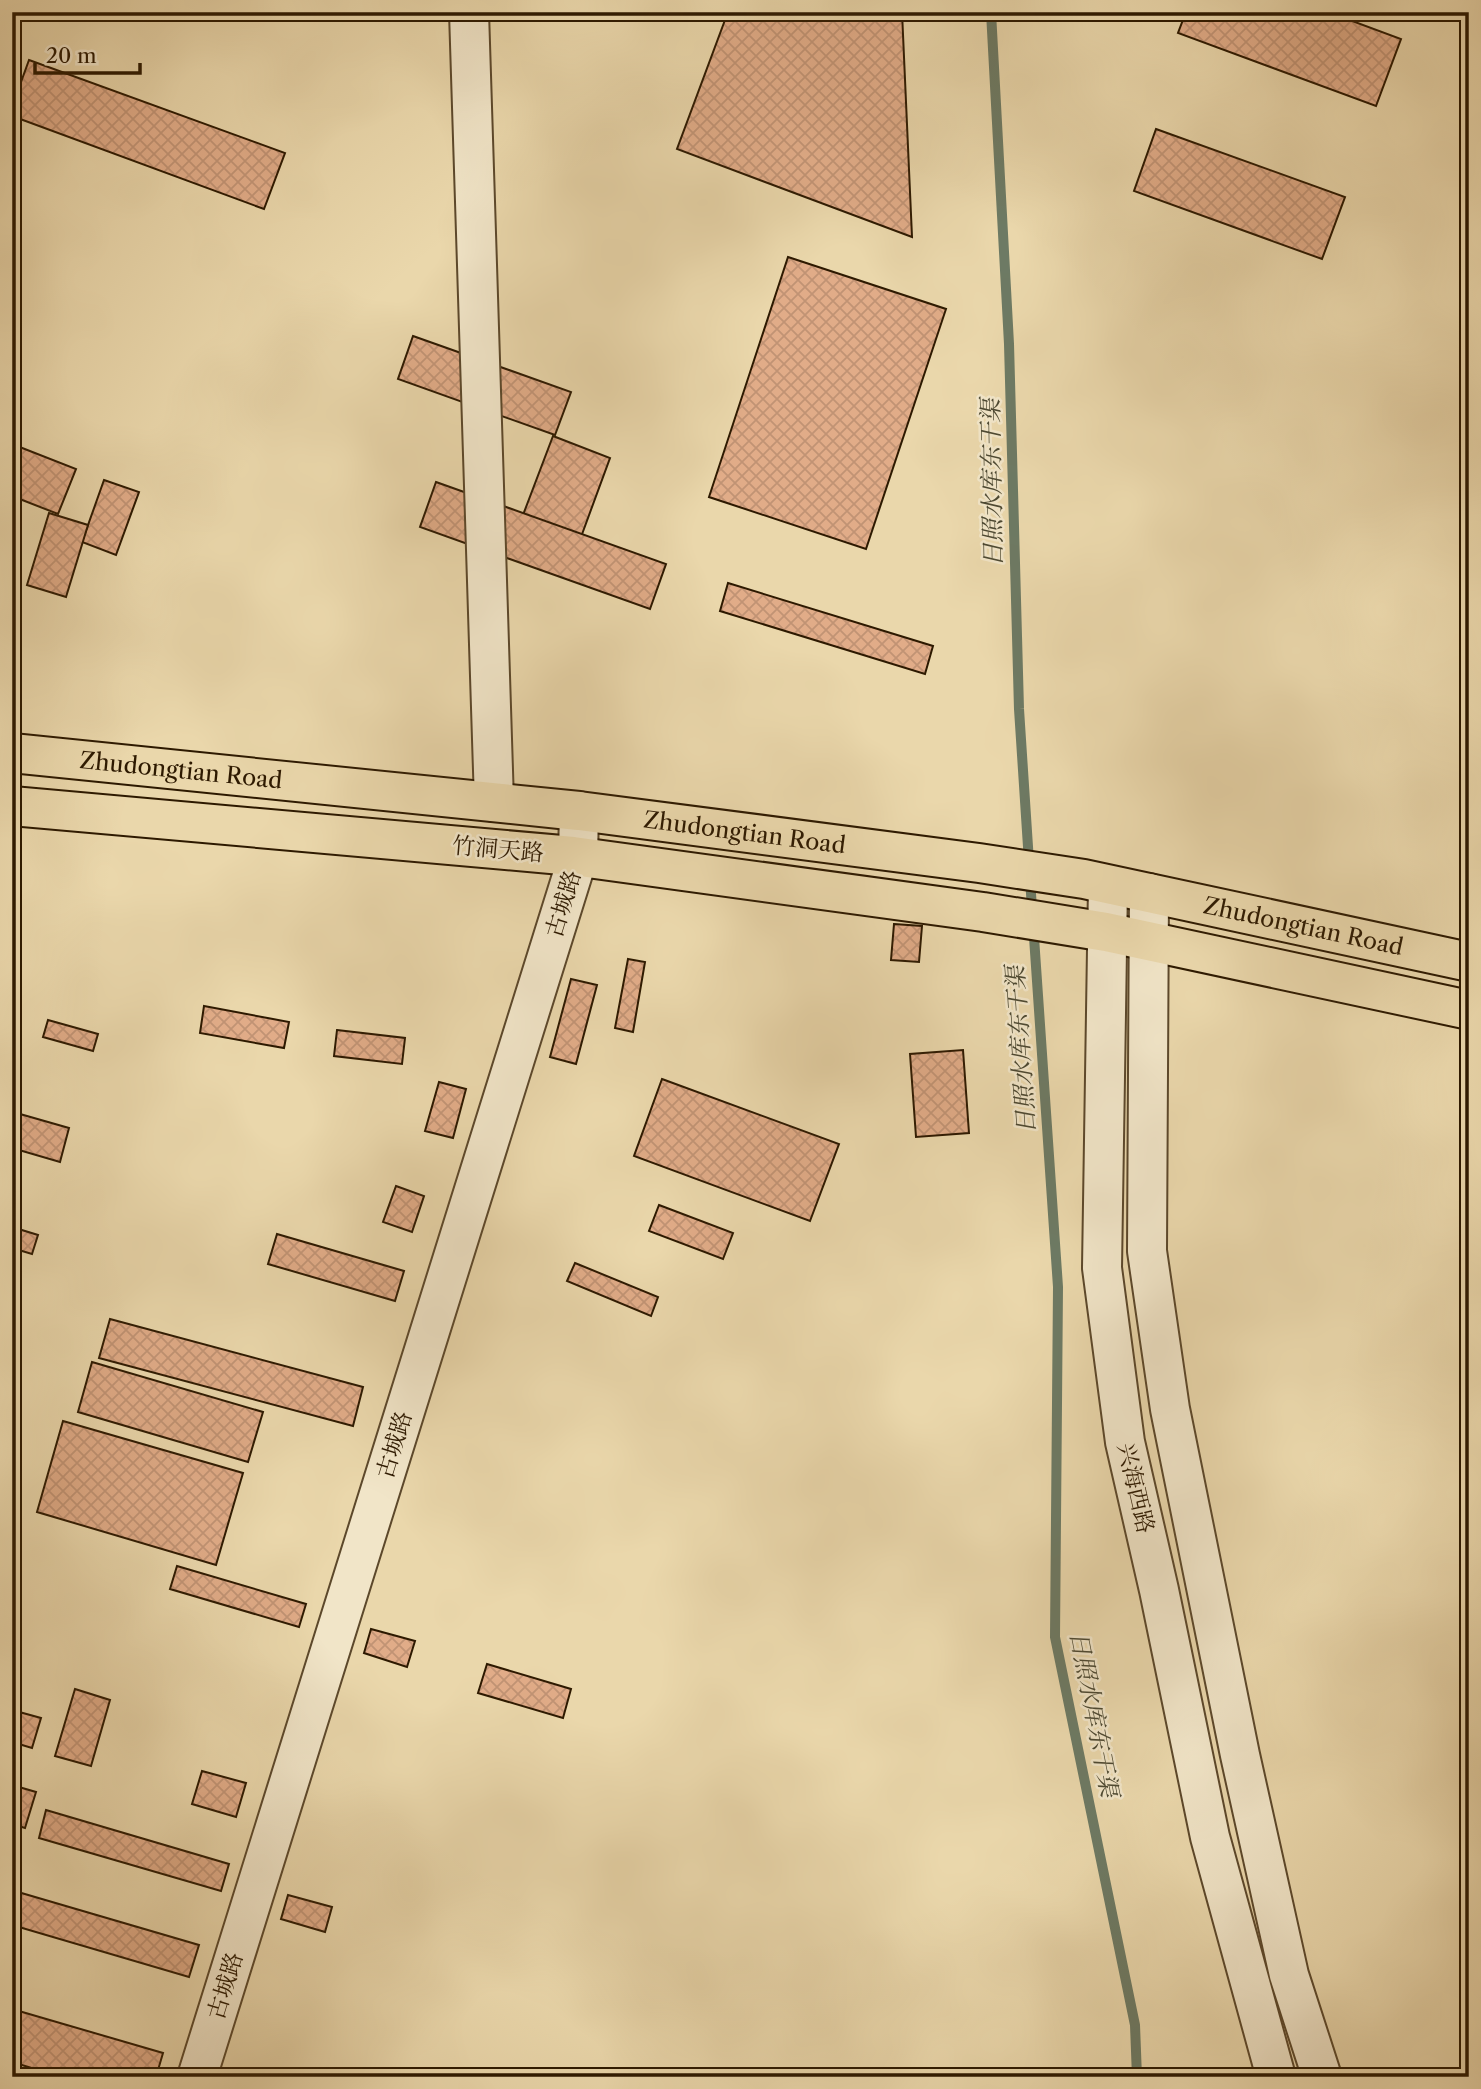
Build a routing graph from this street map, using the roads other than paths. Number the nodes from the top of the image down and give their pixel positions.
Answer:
1 (469, 12) edge
2 (12, 753) edge
3 (494, 802) junction
4 (12, 806) edge
5 (579, 811) junction
6 (578, 857) junction
7 (1096, 882) junction
8 (1149, 893) junction
9 (982, 912) joint
10 (1092, 929) junction
11 (1148, 941) junction
12 (1469, 962) edge
13 (1469, 1010) edge
14 (197, 2077) edge
15 (1276, 2077) edge
16 (1322, 2077) edge

1 - 3 street
2 - 3 main road, Zhudongtian Road
3 - 5 main road, Zhudongtian Road
4 - 6 main road, 竹洞天路
5 - 6 street, 古城路
5 - 7 main road, Zhudongtian Road
6 - 9 main road, 竹洞天路
6 - 14 street, 古城路
7 - 8 main road, Zhudongtian Road
7 - 10 street, 兴海西路
8 - 11 street, 兴海西路
8 - 12 main road, Zhudongtian Road
9 - 10 main road, Zhudongtian Road
10 - 11 main road, Zhudongtian Road
10 - 15 street, 兴海西路
11 - 13 main road, Zhudongtian Road
11 - 16 street, 兴海西路

